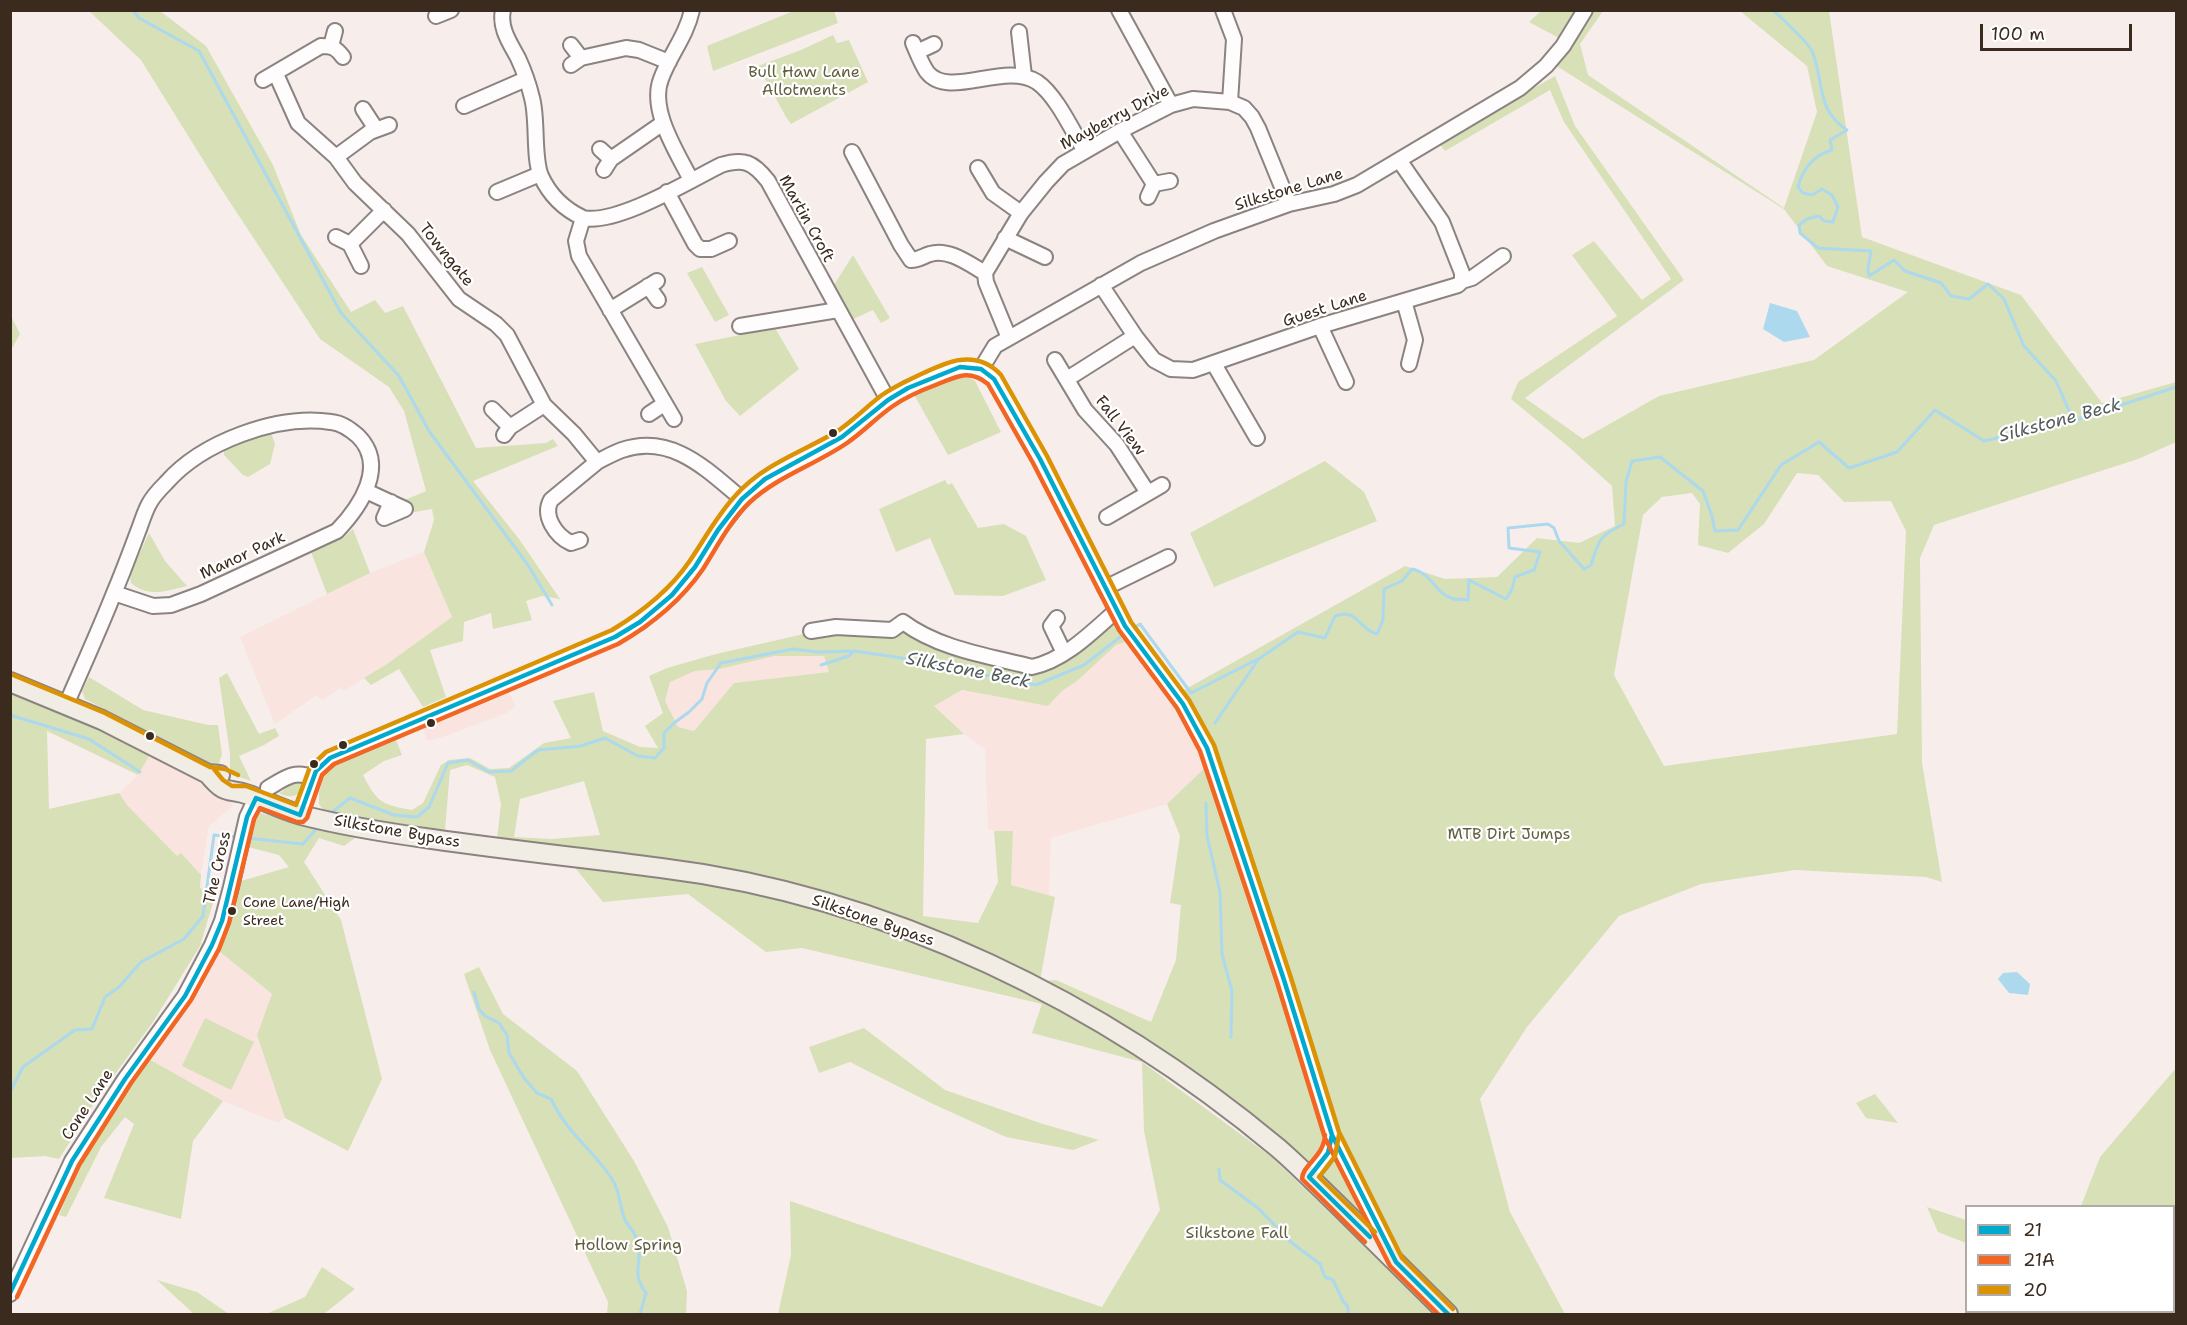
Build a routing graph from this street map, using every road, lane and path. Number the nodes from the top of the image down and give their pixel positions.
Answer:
1 (503, 10) edge
2 (692, 10) edge
3 (1119, 10) edge
4 (1223, 10) edge
5 (1585, 10) edge
6 (454, 13) edge
7 (436, 16) dead end
8 (335, 31) dead end
9 (1019, 32) dead end
10 (934, 44) dead end
11 (571, 45) dead end
12 (331, 46) junction
13 (343, 57) dead end
14 (669, 62) junction
15 (1024, 76) junction
16 (526, 79) junction
17 (1230, 102) junction
18 (1171, 105) junction
19 (464, 106) dead end
20 (363, 109) dead end
21 (663, 123) junction
22 (1120, 130) junction
23 (600, 149) dead end
24 (1084, 150) junction
25 (852, 152) dead end
26 (336, 157) junction
27 (1399, 160) junction
28 (987, 173) dead end
29 (540, 174) junction
30 (691, 180) junction
31 (1170, 181) dead end
32 (1154, 184) junction
33 (497, 192) dead end
34 (667, 192) junction
35 (1148, 197) dead end
36 (1289, 204) junction
37 (384, 210) junction
38 (1021, 213) junction
39 (583, 218) junction
40 (336, 237) dead end
41 (1005, 238) junction
42 (729, 241) dead end
43 (350, 244) junction
44 (1496, 256) dead end
45 (1045, 257) dead end
46 (361, 266) dead end
47 (986, 273) junction
48 (1462, 281) junction
49 (1101, 285) junction
50 (658, 300) dead end
51 (1404, 301) junction
52 (610, 310) junction
53 (838, 310) junction
54 (748, 321) dead end
55 (1320, 326) junction
56 (1135, 336) junction
57 (1009, 338) junction
58 (1415, 356) dead end
59 (1055, 360) dead end
60 (1215, 364) junction
61 (981, 369) junction
62 (1346, 373) dead end
63 (1067, 379) junction
64 (888, 400) junction
65 (664, 404) junction
66 (544, 405) junction
67 (492, 409) dead end
68 (649, 414) dead end
69 (674, 419) dead end
70 (1256, 428) dead end
71 (597, 462) junction
72 (1162, 485) dead end
73 (366, 491) junction
74 (1148, 493) junction
75 (742, 499) junction
76 (391, 502) dead end
77 (547, 507) junction
78 (532, 508) dead end
79 (1107, 517) dead end
80 (574, 546) dead end
81 (1168, 557) dead end
82 (1105, 588) junction
83 (114, 593) junction
84 (1117, 610) junction
85 (1051, 625) dead end
86 (812, 631) dead end
87 (1064, 653) junction
88 (10, 682) edge
89 (66, 705) junction
90 (313, 778) junction
91 (265, 790) junction
92 (300, 815) junction
93 (212, 945) joint
94 (1332, 1136) junction
95 (1308, 1177) junction
96 (1396, 1262) junction
97 (10, 1294) edge
98 (1448, 1314) edge

1 - 16 street
2 - 14 street
3 - 18 street
4 - 17 street
5 - 27 street, Silkstone Lane
6 - 7 street
8 - 12 street
9 - 15 street
10 - 15 street
11 - 14 street
12 - 13 street
12 - 26 street, Towngate
14 - 21 street
15 - 24 street
16 - 19 street
16 - 29 street
17 - 18 street, Mayberry Drive
17 - 36 street
18 - 22 street, Mayberry Drive
20 - 26 street
21 - 23 street
21 - 30 street
22 - 24 street, Mayberry Drive
22 - 32 street
24 - 38 street, Mayberry Drive
25 - 47 street
26 - 37 street, Towngate
27 - 36 street, Silkstone Lane
27 - 48 street
28 - 38 street
29 - 33 street
29 - 39 street
30 - 34 street, Martin Croft
30 - 53 street, Martin Croft
31 - 32 street
32 - 35 street
34 - 39 street, Martin Croft
34 - 42 street
36 - 49 street, Silkstone Lane
37 - 43 street
37 - 66 street, Towngate
38 - 41 street, Mayberry Drive
39 - 52 street
40 - 43 street
41 - 45 street
41 - 47 street, Mayberry Drive
43 - 46 street
44 - 48 street, Guest Lane
47 - 57 street
48 - 51 street, Guest Lane
49 - 56 street, Guest Lane
49 - 57 street, Silkstone Lane
50 - 52 street
51 - 55 street, Guest Lane
51 - 58 street
52 - 65 street
53 - 54 street
53 - 64 street, Martin Croft
55 - 60 street, Guest Lane
55 - 62 street
56 - 60 street, Guest Lane
56 - 63 street
57 - 61 street, Silkstone Lane
59 - 63 street, Fall View
60 - 70 street
61 - 64 street
61 - 82 street
63 - 74 street, Fall View
64 - 75 street
65 - 68 street
65 - 69 street
66 - 67 street
66 - 71 street, Towngate
71 - 75 street
71 - 77 street
72 - 74 street
73 - 76 street
73 - 83 street, Manor Park
73 - 83 street, Manor Park
74 - 79 street
75 - 90 street
77 - 78 street
77 - 80 street
81 - 82 street
82 - 84 street
83 - 89 street, Manor Park
84 - 87 street
84 - 94 street
85 - 87 street
86 - 87 street
88 - 89 highway, Silkstone Bypass
89 - 91 highway, Silkstone Bypass
90 - 91 street
90 - 92 street
91 - 92 highway, Silkstone Bypass
91 - 93 street, The Cross
92 - 95 highway, Silkstone Bypass
93 - 97 street, Cone Lane
94 - 95 street
94 - 96 street
95 - 96 highway, Silkstone Bypass
96 - 98 highway, Silkstone Bypass

